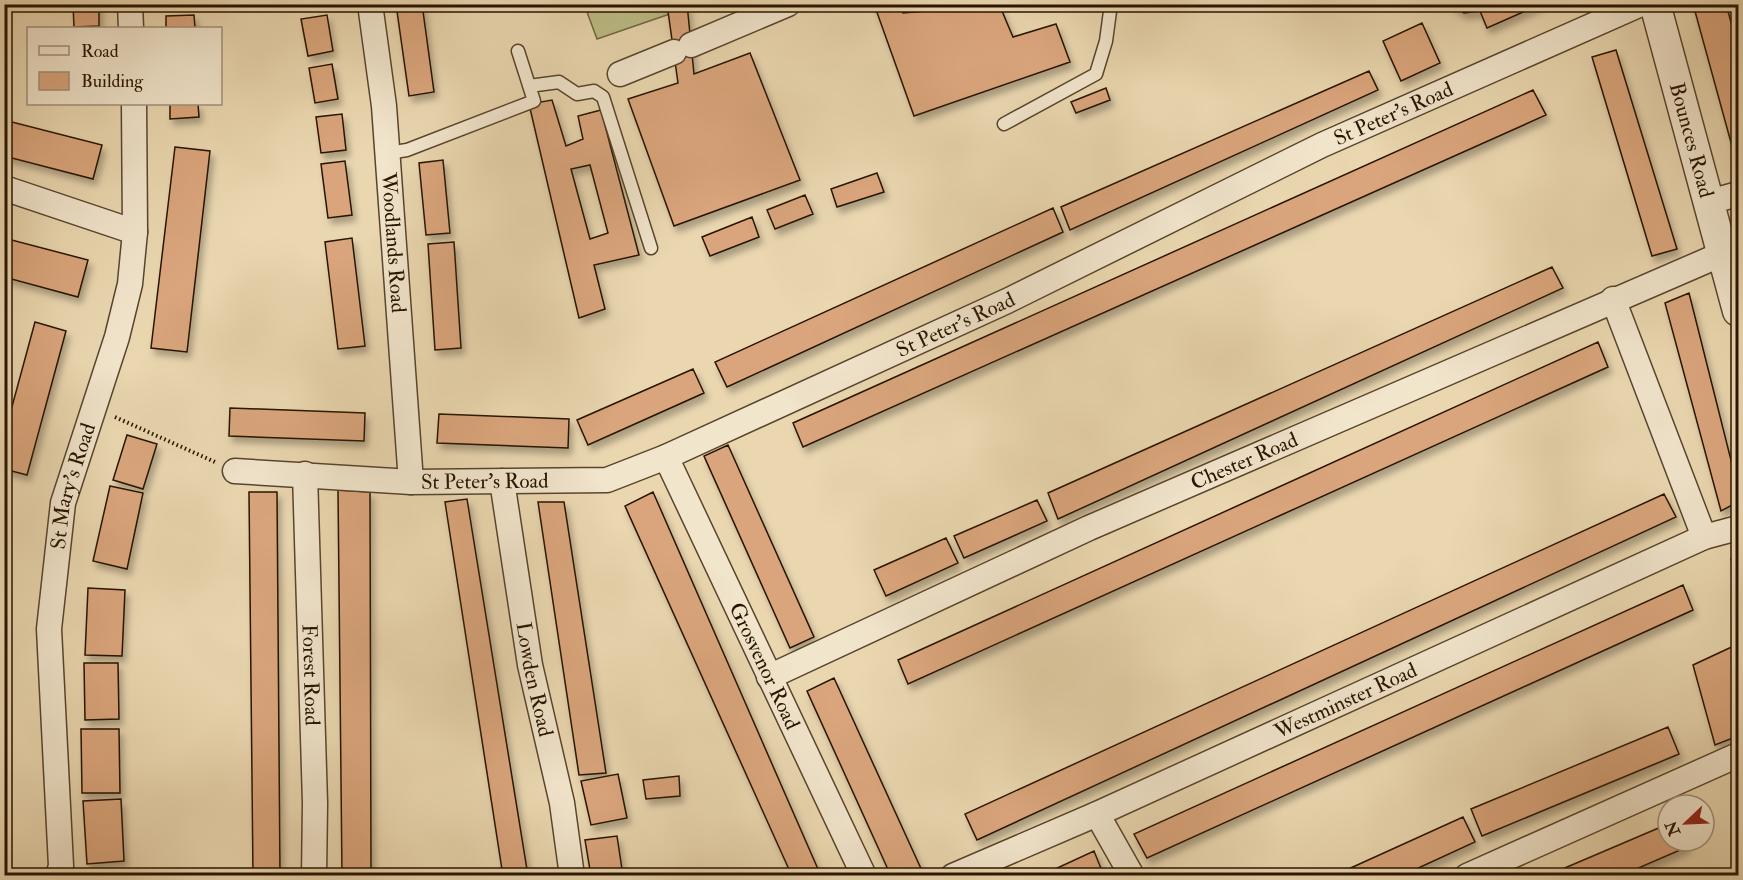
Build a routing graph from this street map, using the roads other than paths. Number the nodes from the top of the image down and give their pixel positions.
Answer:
1 (130, 4) edge
2 (370, 4) edge
3 (788, 4) edge
4 (1111, 4) edge
5 (1641, 4) edge
6 (1655, 4) edge
7 (131, 27) edge
8 (518, 51) dead end
9 (620, 74) dead end
10 (529, 86) junction
11 (134, 105) edge
12 (1004, 124) dead end
13 (388, 153) junction
14 (4, 189) edge
15 (1738, 194) edge
16 (1709, 202) junction
17 (135, 232) junction
18 (651, 248) dead end
19 (1722, 254) junction
20 (1613, 299) junction
21 (1738, 311) edge
22 (666, 457) junction
23 (235, 471) road end
24 (305, 474) junction
25 (502, 481) junction
26 (411, 482) junction
27 (1738, 528) edge
28 (1704, 537) junction
29 (769, 677) junction
30 (1738, 755) edge
31 (1097, 814) junction
32 (58, 876) edge
33 (314, 876) edge
34 (572, 876) edge
35 (864, 876) edge
36 (953, 876) edge
37 (1132, 876) edge
38 (1467, 876) edge

1 - 7 street
2 - 13 street, Woodlands Road
3 - 9 street
4 - 12 lane
5 - 22 street, St Peter's Road
6 - 16 street, Bounces Road
8 - 10 lane
10 - 13 lane
10 - 18 lane
11 - 17 street, St Mary's Road
13 - 26 street, Woodlands Road
14 - 17 street
15 - 16 street
16 - 19 street, Bounces Road
17 - 32 street, St Mary's Road
19 - 20 street, Chester Road
19 - 21 street, Bounces Road
20 - 28 street
20 - 29 street, Chester Road
22 - 25 street, St Peter's Road
22 - 29 street, Grosvenor Road
23 - 24 street, St Peter's Road
24 - 26 street, St Peter's Road
24 - 33 street, Forest Road
25 - 26 street, St Peter's Road
25 - 34 street, Lowden Road
27 - 28 street, Westminster Road
28 - 31 street, Westminster Road
29 - 35 street, Grosvenor Road
30 - 38 street
31 - 36 street, Westminster Road
31 - 37 street

